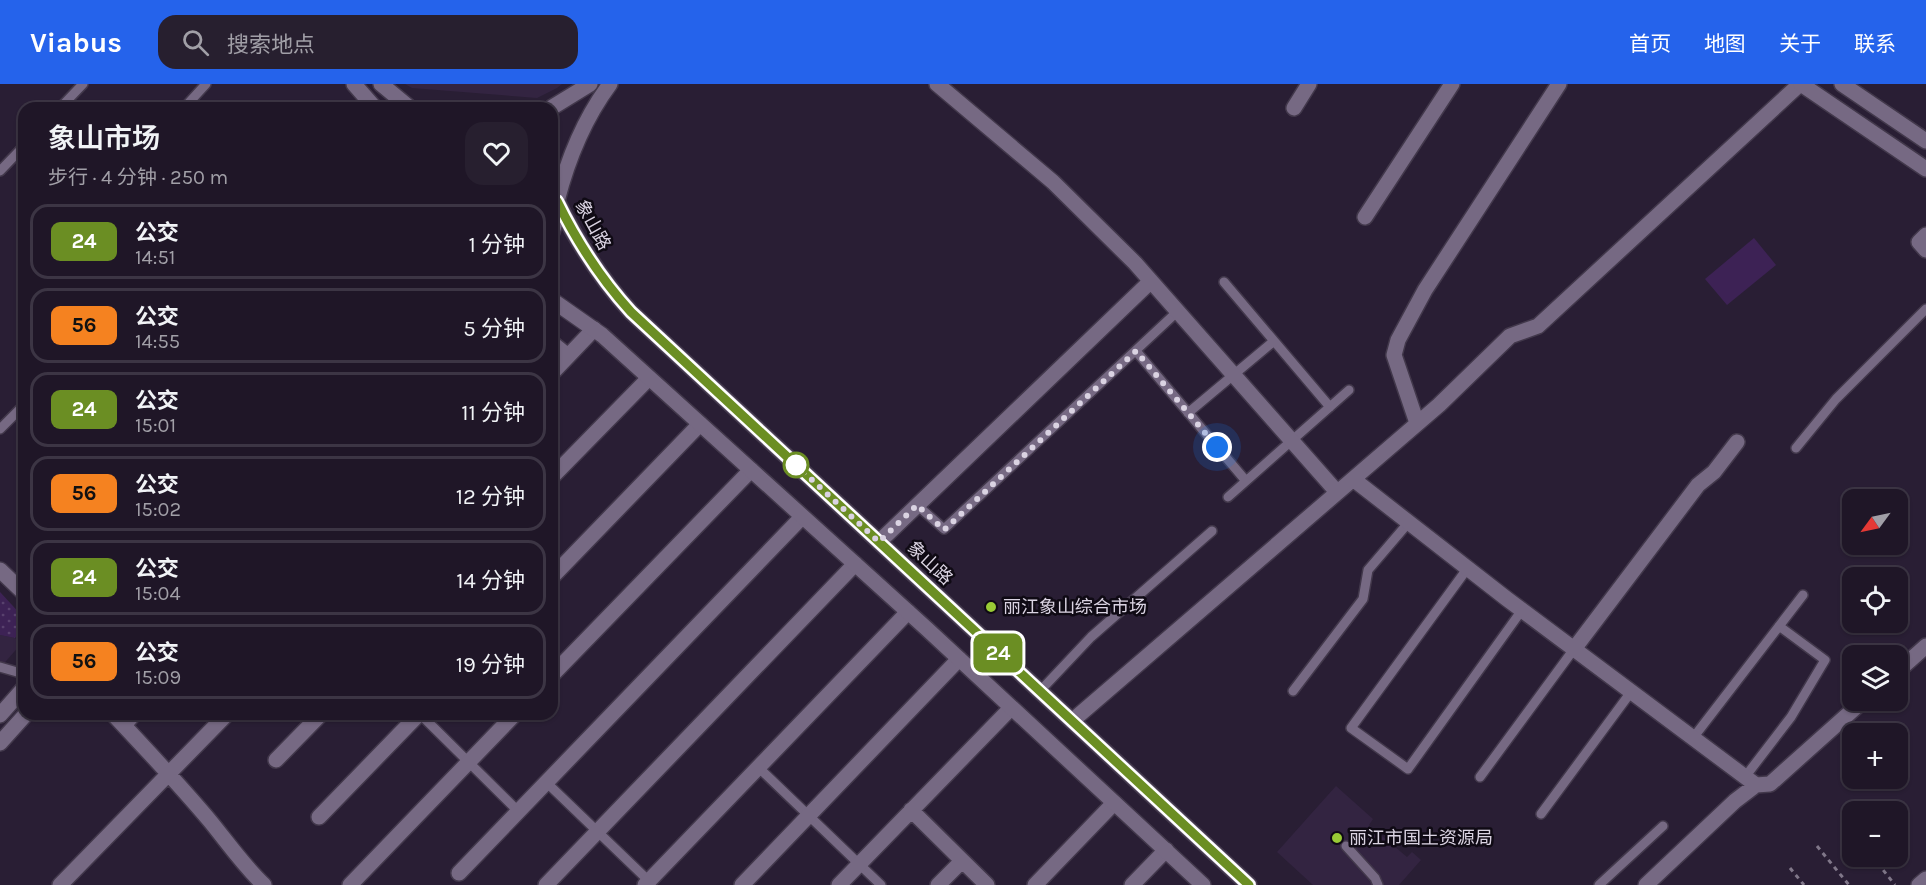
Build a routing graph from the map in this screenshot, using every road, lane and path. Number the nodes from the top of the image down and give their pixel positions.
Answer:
1 (83, 84) edge
2 (206, 84) edge
3 (354, 84) edge
4 (381, 84) edge
5 (590, 84) edge
6 (610, 84) edge
7 (937, 84) edge
8 (1309, 84) edge
9 (1452, 84) edge
10 (1559, 84) edge
11 (1800, 84) edge
12 (1842, 84) edge
13 (66, 102) edge
14 (190, 102) edge
15 (370, 102) edge
16 (403, 102) edge
17 (558, 104) edge
18 (1294, 108) dead end
19 (1926, 141) edge
20 (18, 152) edge
21 (1926, 169) edge
22 (0, 171) edge
23 (558, 198) edge
24 (558, 203) edge
25 (1365, 217) dead end
26 (1926, 235) edge
27 (1926, 250) edge
28 (1151, 281) junction
29 (1224, 282) dead end
30 (558, 304) edge
31 (1926, 309) edge
32 (1178, 311) junction
33 (594, 329) junction
34 (1274, 341) junction
35 (558, 348) edge
36 (1136, 351) junction
37 (567, 356) junction
38 (558, 366) edge
39 (1233, 375) junction
40 (649, 378) junction
41 (1349, 390) dead end
42 (1330, 407) junction
43 (18, 411) edge
44 (1188, 413) junction
45 (1417, 423) junction
46 (700, 424) junction
47 (0, 429) edge
48 (1291, 441) junction
49 (1737, 442) dead end
50 (1796, 448) dead end
51 (751, 470) junction
52 (558, 471) edge
53 (1353, 478) junction
54 (1246, 481) junction
55 (1337, 492) junction
56 (1228, 497) dead end
57 (917, 505) junction
58 (802, 517) junction
59 (1409, 522) junction
60 (1212, 531) dead end
61 (879, 542) junction
62 (855, 564) junction
63 (1467, 568) junction
64 (0, 570) edge
65 (558, 571) edge
66 (18, 587) edge
67 (1803, 595) dead end
68 (1522, 610) junction
69 (908, 612) junction
70 (1779, 626) junction
71 (1926, 646) edge
72 (1574, 649) junction
73 (959, 659) junction
74 (1908, 662) edge
75 (0, 667) edge
76 (558, 669) edge
77 (18, 672) edge
78 (1040, 691) junction
79 (1293, 691) dead end
80 (1631, 692) junction
81 (18, 695) edge
82 (1011, 708) junction
83 (1852, 711) edge
84 (0, 715) edge
85 (21, 720) edge
86 (126, 720) edge
87 (221, 720) edge
88 (315, 720) edge
89 (413, 720) edge
90 (425, 720) edge
91 (509, 720) edge
92 (1072, 721) junction
93 (1693, 738) junction
94 (0, 743) edge
95 (276, 760) dead end
96 (469, 762) junction
97 (758, 767) junction
98 (170, 774) junction
99 (1480, 777) dead end
100 (1750, 781) junction
101 (546, 782) junction
102 (1114, 803) junction
103 (911, 810) junction
104 (518, 811) junction
105 (1541, 814) dead end
106 (809, 816) junction
107 (319, 817) dead end
108 (1663, 826) dead end
109 (597, 832) junction
110 (1346, 846) dead end
111 (1817, 846) dead end
112 (1166, 850) junction
113 (962, 861) junction
114 (859, 864) junction
115 (1881, 867) edge
116 (1790, 868) dead end
117 (459, 873) dead end
118 (1926, 879) edge
119 (649, 884) edge
120 (60, 885) edge
121 (264, 885) edge
122 (350, 885) edge
123 (546, 885) edge
124 (742, 885) edge
125 (839, 885) edge
126 (881, 885) edge
127 (938, 885) edge
128 (987, 885) edge
129 (1035, 885) edge
130 (1132, 885) edge
131 (1203, 885) edge
132 (1249, 885) edge
133 (1378, 885) edge
134 (1599, 885) edge
135 (1646, 885) edge
136 (1804, 885) edge
137 (1849, 885) edge
138 (1895, 885) edge
139 (1919, 885) edge

1 - 13 lane
2 - 14 lane
3 - 15 street
4 - 16 street
5 - 17 street
6 - 23 street
7 - 28 street
8 - 18 street
9 - 25 street
10 - 45 street
11 - 21 street
11 - 45 street
12 - 19 street
20 - 22 lane
24 - 61 street, 象山路
26 - 27 street
28 - 32 street
28 - 57 street
29 - 34 lane
30 - 33 street
31 - 50 lane
32 - 36 lane
32 - 39 street
33 - 37 street
33 - 40 street
34 - 39 lane
34 - 42 lane
35 - 37 street
36 - 44 lane
36 - 57 lane
37 - 38 street
39 - 44 lane
39 - 48 street
40 - 46 street
40 - 52 street
41 - 42 lane
42 - 48 lane
43 - 47 lane
44 - 54 lane
45 - 53 street
46 - 51 street
46 - 65 street
48 - 54 lane
48 - 55 street
49 - 72 street
51 - 58 street
51 - 76 street
53 - 55 street
53 - 59 street
54 - 56 lane
55 - 92 street
57 - 61 street
58 - 62 street
58 - 101 street
59 - 63 street
59 - 79 lane
60 - 78 lane
61 - 78 street, 象山路
62 - 69 street
62 - 109 street
63 - 68 street
63 - 68 lane
64 - 66 street
67 - 70 lane
68 - 72 street
69 - 73 street
69 - 97 street
70 - 93 lane
70 - 100 lane
71 - 74 street
72 - 80 street
72 - 99 lane
73 - 82 street
73 - 106 street
75 - 77 lane
78 - 92 street, 象山路
80 - 93 street
80 - 105 lane
81 - 84 street
82 - 102 street
82 - 103 street
83 - 100 street
85 - 94 street
86 - 98 street
87 - 98 street
88 - 95 street
89 - 107 street
90 - 96 lane
91 - 96 street
92 - 132 street, 象山路
93 - 100 street
96 - 104 lane
96 - 122 street
97 - 106 lane
97 - 119 street
98 - 120 street
98 - 121 street
100 - 135 street
101 - 104 street
101 - 109 lane
102 - 112 street
102 - 129 street
103 - 113 street
103 - 114 street
104 - 117 street
106 - 114 lane
106 - 124 street
108 - 134 lane
109 - 119 lane
109 - 123 street
110 - 133 lane
111 - 137 path
112 - 130 street
112 - 131 street
113 - 127 street
113 - 128 street
114 - 125 street
114 - 126 lane
115 - 138 path
116 - 136 path
118 - 139 street

